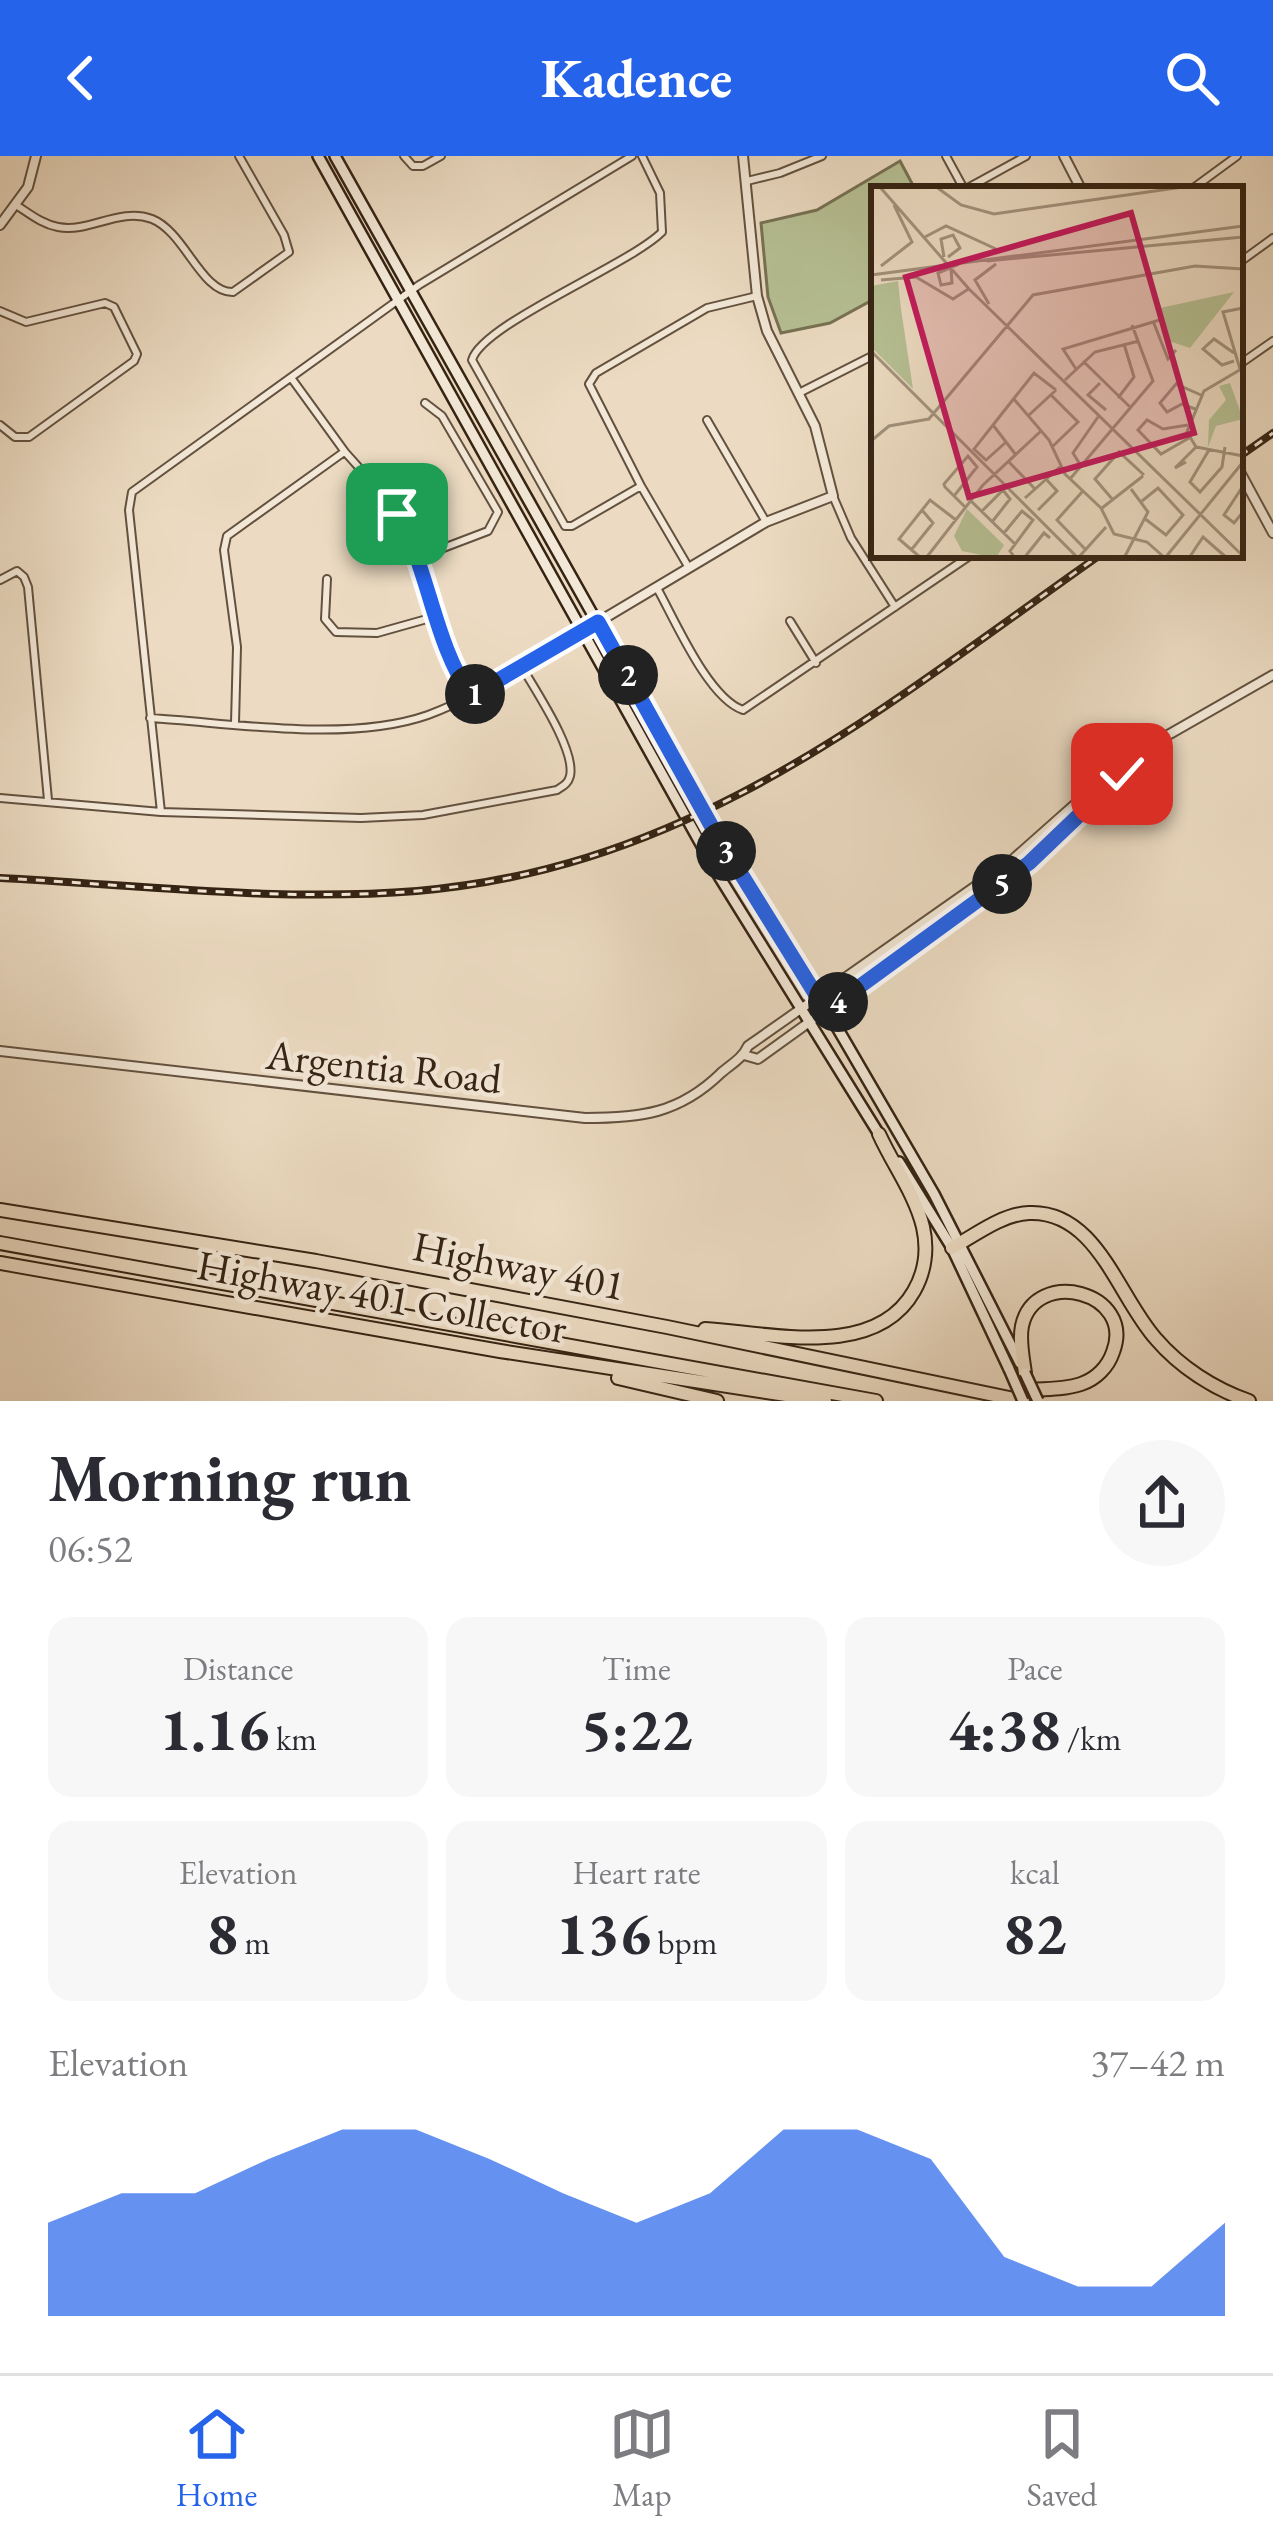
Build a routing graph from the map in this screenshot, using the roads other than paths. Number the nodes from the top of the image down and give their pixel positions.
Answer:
1 (36, 156) edge
2 (239, 156) edge
3 (318, 156) edge
4 (335, 156) edge
5 (404, 156) edge
6 (441, 156) edge
7 (632, 156) edge
8 (642, 156) edge
9 (742, 156) edge
10 (821, 156) edge
11 (946, 156) edge
12 (1026, 156) edge
13 (1064, 156) edge
14 (1238, 156) edge
15 (747, 181) junction
16 (963, 186) edge
17 (971, 186) edge
18 (1079, 186) edge
19 (1196, 186) edge
20 (16, 205) junction
21 (0, 225) edge
22 (1273, 238) edge
23 (1243, 260) edge
24 (411, 291) junction
25 (757, 296) junction
26 (399, 301) junction
27 (0, 311) edge
28 (1273, 341) edge
29 (871, 357) edge
30 (1243, 362) edge
31 (292, 379) junction
32 (799, 394) junction
33 (425, 403) dead end
34 (707, 419) dead end
35 (0, 425) edge
36 (345, 452) junction
37 (1243, 478) edge
38 (641, 486) junction
39 (833, 496) junction
40 (766, 522) junction
41 (1273, 533) edge
42 (417, 558) junction
43 (967, 558) edge
44 (689, 568) junction
45 (327, 579) dead end
46 (0, 580) edge
47 (656, 588) junction
48 (896, 607) junction
49 (436, 617) junction
50 (790, 621) dead end
51 (598, 622) junction
52 (583, 631) junction
53 (816, 663) junction
54 (522, 667) junction
55 (1273, 675) edge
56 (471, 696) junction
57 (150, 718) junction
58 (235, 723) junction
59 (1140, 753) junction
60 (0, 798) edge
61 (48, 800) junction
62 (160, 812) junction
63 (818, 997) junction
64 (801, 1010) junction
65 (826, 1011) junction
66 (809, 1023) junction
67 (0, 1051) edge
68 (744, 1055) junction
69 (879, 1134) junction
70 (0, 1210) edge
71 (0, 1243) edge
72 (957, 1245) junction
73 (0, 1263) edge
74 (668, 1327) junction
75 (500, 1351) junction
76 (1025, 1373) junction
77 (971, 1393) junction
78 (716, 1401) edge
79 (825, 1401) edge
80 (876, 1401) edge
81 (1023, 1401) edge
82 (1038, 1401) edge
83 (1249, 1401) edge

1 - 20 street
2 - 20 street
3 - 26 main road
4 - 24 main road
5 - 6 street
7 - 24 street
8 - 38 street
9 - 15 street
10 - 15 street
11 - 16 street
12 - 17 street
13 - 18 street
14 - 19 street
15 - 25 street
20 - 21 street
22 - 23 street
24 - 26 street
24 - 51 main road
25 - 32 street
25 - 38 street
26 - 31 street
26 - 52 main road
27 - 35 street
28 - 30 street
29 - 32 street
31 - 36 street
31 - 57 street
32 - 39 street
33 - 42 street
34 - 40 street
36 - 42 street
36 - 58 street
37 - 41 street
38 - 44 street
39 - 40 street
39 - 48 street
40 - 44 street
42 - 49 street
43 - 48 street
44 - 47 street
45 - 49 street
46 - 61 street
47 - 51 street
47 - 53 street
48 - 53 street
49 - 56 street
50 - 53 street
51 - 52 street
51 - 63 main road
52 - 54 street
52 - 64 main road
54 - 56 street
54 - 62 street
55 - 59 street, Argentia Road
56 - 58 street
57 - 58 street
57 - 62 street
59 - 63 street, Argentia Road
59 - 65 street, Argentia Road
60 - 61 street
61 - 62 street
63 - 64 street, Argentia Road
63 - 65 main road
64 - 66 main road
64 - 68 street, Argentia Road
65 - 66 street, Argentia Road
65 - 72 main road
66 - 68 street, Argentia Road
66 - 69 main road
67 - 68 street, Argentia Road
69 - 72 main road
69 - 74 highway
70 - 74 highway, Highway 401
71 - 80 highway
72 - 76 main road
72 - 81 main road, bridge
72 - 83 highway
73 - 75 highway, Highway 401 Collector
74 - 77 highway, Highway 401
75 - 78 highway
75 - 79 highway, Highway 401 Collector
76 - 77 highway
76 - 82 main road, bridge
77 - 81 highway, Highway 401

